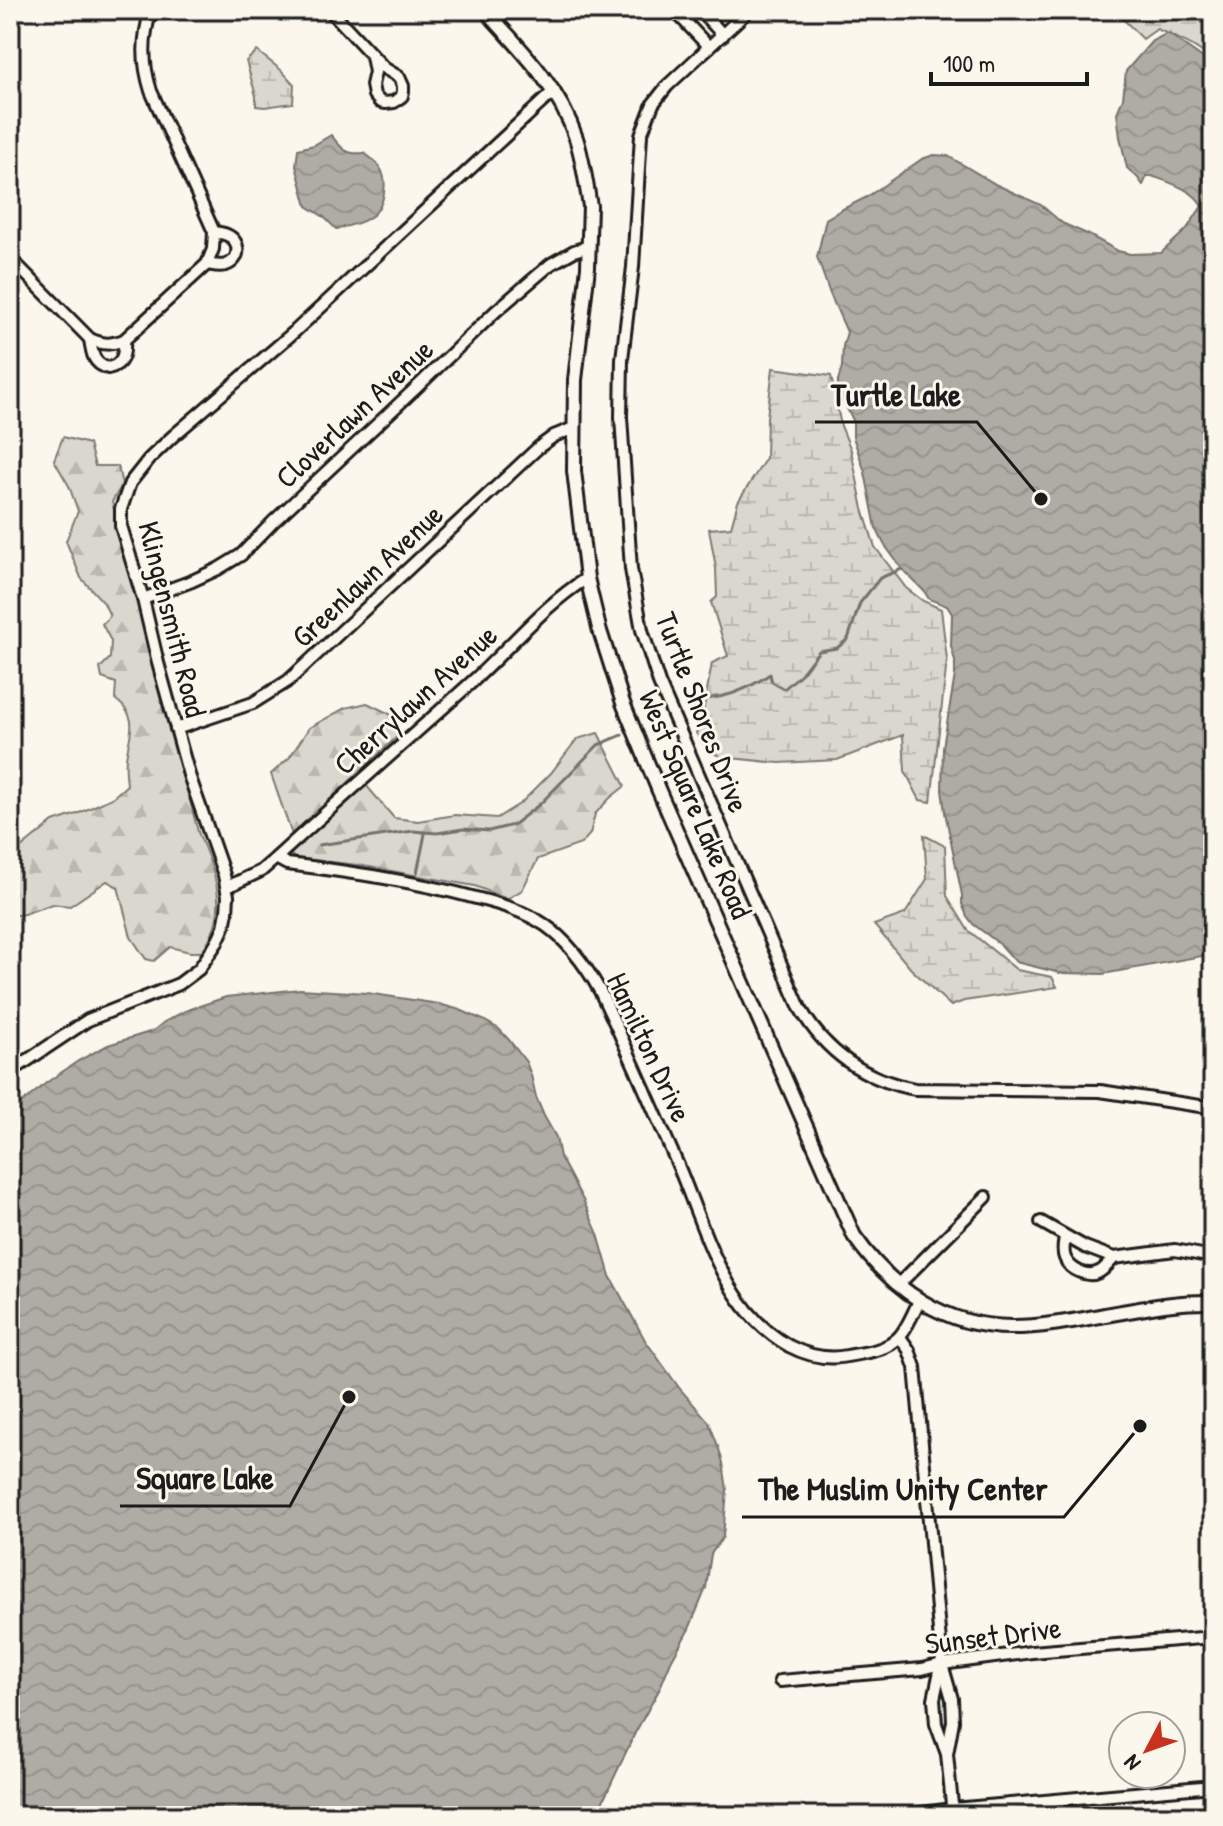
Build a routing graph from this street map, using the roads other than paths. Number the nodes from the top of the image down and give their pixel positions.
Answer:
1 (151, 10) edge
2 (330, 10) edge
3 (485, 10) edge
4 (674, 10) edge
5 (700, 10) edge
6 (747, 12) edge
7 (723, 35) junction
8 (709, 47) junction
9 (372, 56) junction
10 (554, 91) junction
11 (214, 232) junction
12 (589, 246) junction
13 (10, 254) edge
14 (207, 264) junction
15 (90, 339) junction
16 (124, 340) junction
17 (574, 428) junction
18 (587, 578) junction
19 (143, 599) junction
20 (176, 729) junction
21 (276, 858) junction
22 (227, 887) junction
23 (10, 1072) edge
24 (1213, 1108) edge
25 (986, 1197) dead end
26 (1041, 1222) dead end
27 (1065, 1237) junction
28 (1213, 1257) edge
29 (1114, 1258) junction
30 (898, 1285) junction
31 (919, 1301) junction
32 (1213, 1302) edge
33 (900, 1337) junction
34 (1213, 1637) edge
35 (942, 1664) junction
36 (780, 1681) dead end
37 (947, 1754) junction
38 (1213, 1786) edge
39 (953, 1813) edge
40 (897, 1816) edge

1 - 11 street
2 - 9 street
3 - 10 street, West Square Lake Road
4 - 8 street
5 - 7 street
6 - 7 street, Turtle Shores Drive
7 - 8 street, Turtle Shores Drive
8 - 24 street, Turtle Shores Drive
9 - 9 street
10 - 12 street, West Square Lake Road
10 - 19 street, Klingensmith Road
11 - 14 street
11 - 14 street
12 - 17 street, West Square Lake Road
12 - 19 street, Cloverlawn Avenue
13 - 15 street
14 - 16 street
15 - 16 street
15 - 16 street
17 - 18 street, West Square Lake Road
17 - 20 street, Greenlawn Avenue
18 - 21 street, Cherrylawn Avenue
18 - 30 street, West Square Lake Road
19 - 20 street, Klingensmith Road
20 - 22 street, Klingensmith Road
21 - 22 street
21 - 33 street, Hamilton Drive
22 - 23 street, Klingensmith Road
25 - 30 street
26 - 27 street
27 - 29 street
27 - 29 street
28 - 29 street
30 - 31 street, West Square Lake Road
31 - 32 street, West Square Lake Road
31 - 33 street
33 - 35 street
34 - 35 street, Sunset Drive
35 - 36 street, Sunset Drive
35 - 37 street
35 - 37 street
37 - 39 street
38 - 39 street
39 - 40 street

